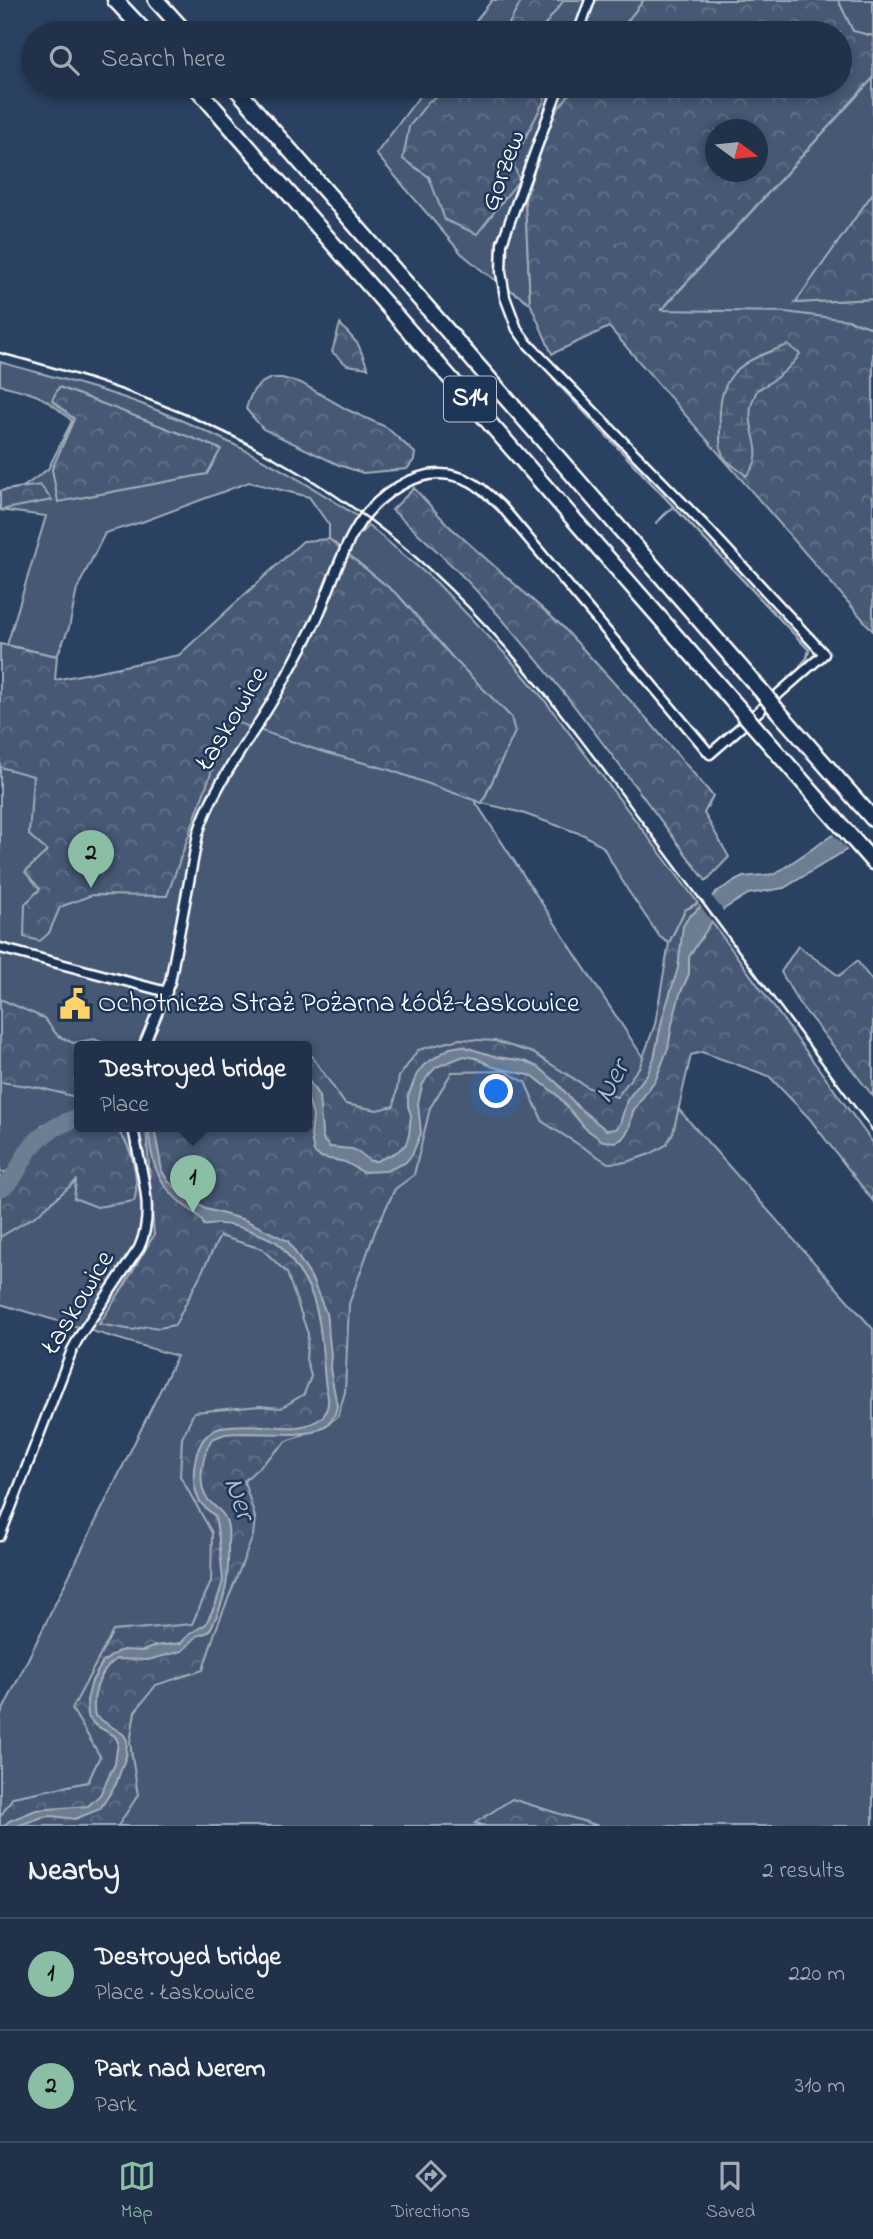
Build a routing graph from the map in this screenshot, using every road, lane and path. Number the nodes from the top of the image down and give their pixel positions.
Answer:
1 (115, 0) edge
2 (156, 0) edge
3 (590, 0) edge
4 (135, 21) edge
5 (175, 21) edge
6 (582, 21) edge
7 (205, 98) edge
8 (244, 98) edge
9 (555, 98) edge
10 (446, 474) joint
11 (873, 819) edge
12 (873, 862) edge
13 (0, 948) edge
14 (167, 992) junction
15 (146, 1041) edge
16 (134, 1132) edge
17 (0, 1536) edge

1 - 4 highway
2 - 5 highway
3 - 6 street
7 - 12 highway, S14, bridge
8 - 11 highway, S14, bridge
9 - 10 street, Gorzew
10 - 14 street, Łaskowice
13 - 14 street
14 - 15 street, Łaskowice
16 - 17 street, Łaskowice

